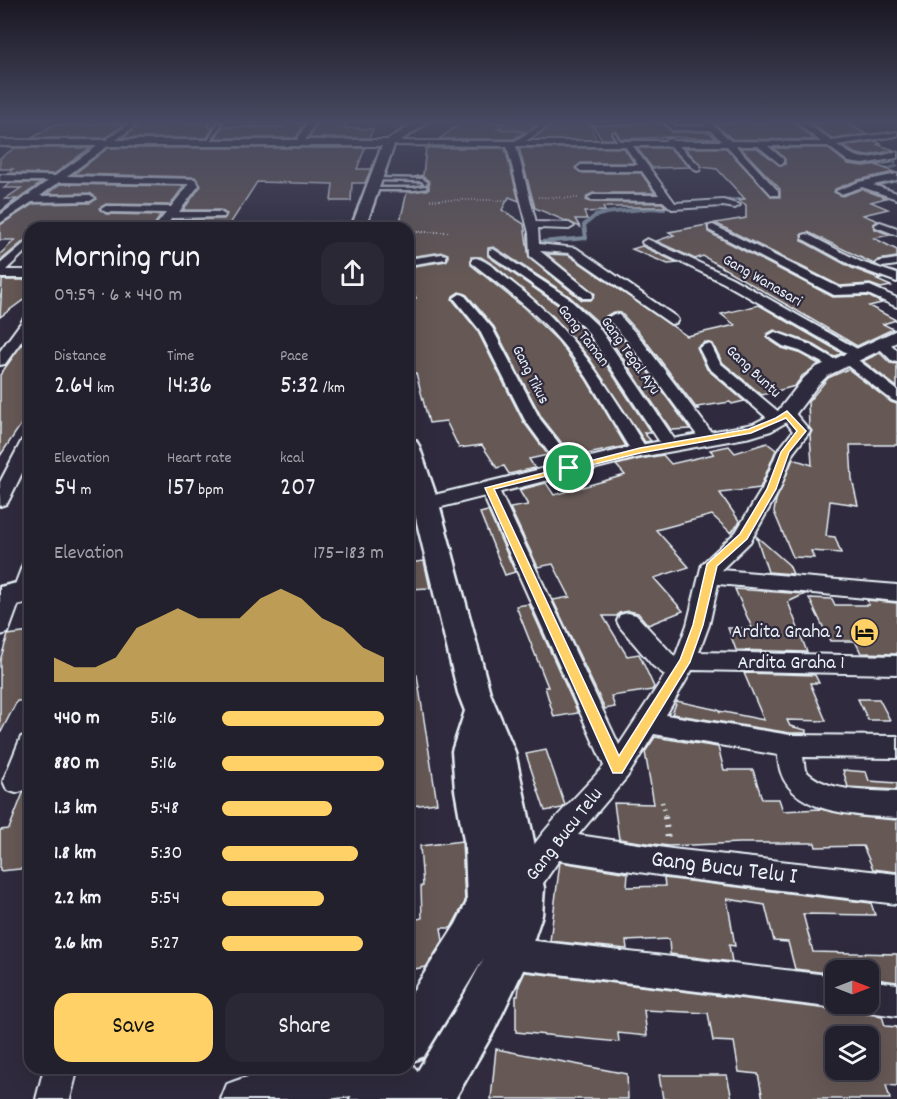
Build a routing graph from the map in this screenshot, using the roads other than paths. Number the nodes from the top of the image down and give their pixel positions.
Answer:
1 (63, 174) edge
2 (378, 174) edge
3 (520, 174) edge
4 (584, 174) edge
5 (648, 174) edge
6 (757, 174) edge
7 (897, 177) edge
8 (0, 178) edge
9 (58, 178) junction
10 (586, 178) dead end
11 (374, 184) junction
12 (862, 184) junction
13 (840, 191) dead end
14 (775, 193) dead end
15 (593, 194) road end
16 (897, 196) edge
17 (90, 198) dead end
18 (665, 198) junction
19 (30, 199) junction
20 (735, 205) dead end
21 (106, 209) dead end
22 (172, 212) junction
23 (220, 215) dead end
24 (0, 220) edge
25 (164, 222) edge
26 (360, 222) edge
27 (531, 225) junction
28 (880, 225) dead end
29 (570, 226) dead end
30 (713, 228) dead end
31 (897, 232) edge
32 (807, 237) dead end
33 (646, 242) dead end
34 (535, 244) junction
35 (24, 247) edge
36 (493, 252) dead end
37 (442, 257) dead end
38 (414, 261) edge
39 (476, 261) dead end
40 (897, 262) edge
41 (882, 264) dead end
42 (0, 272) edge
43 (24, 274) edge
44 (897, 278) edge
45 (587, 296) dead end
46 (460, 298) dead end
47 (897, 303) edge
48 (614, 318) dead end
49 (671, 320) dead end
50 (24, 328) edge
51 (775, 336) dead end
52 (889, 340) edge
53 (706, 348) dead end
54 (897, 358) edge
55 (848, 360) junction
56 (0, 361) edge
57 (897, 398) edge
58 (783, 417) junction
59 (708, 439) junction
60 (671, 446) junction
61 (640, 451) junction
62 (24, 452) edge
63 (569, 468) junction
64 (414, 486) edge
65 (489, 488) junction
66 (0, 500) edge
67 (417, 506) edge
68 (709, 576) junction
69 (19, 590) edge
70 (897, 593) edge
71 (628, 621) dead end
72 (0, 627) edge
73 (897, 665) edge
74 (682, 667) junction
75 (480, 713) junction
76 (647, 722) junction
77 (790, 746) junction
78 (897, 747) edge
79 (24, 760) edge
80 (618, 769) junction
81 (16, 781) dead end
82 (897, 805) edge
83 (552, 845) junction
84 (524, 888) junction
85 (897, 889) edge
86 (509, 953) junction
87 (825, 991) edge
88 (879, 998) edge
89 (897, 1000) edge
90 (414, 1041) edge
91 (59, 1074) edge
92 (395, 1075) edge
93 (53, 1099) edge
94 (242, 1099) edge
95 (428, 1099) edge

1 - 9 street
2 - 11 main road
3 - 27 street
4 - 10 street
5 - 18 street
6 - 14 street
7 - 12 street
8 - 9 street
9 - 19 street
9 - 22 street
11 - 11 lane
11 - 26 main road
12 - 13 street
12 - 16 street
15 - 18 street
17 - 19 street
18 - 20 street
19 - 24 street
21 - 22 street
22 - 23 street
22 - 25 street
27 - 29 street
27 - 34 street
28 - 31 street
30 - 47 street
32 - 44 street
33 - 55 street, Gang Wanasari
34 - 45 street
34 - 49 street
35 - 42 street
36 - 60 street, Gang Tegal Ayu
37 - 38 street
39 - 61 street, Gang Taman
40 - 41 street
42 - 43 street
46 - 63 street, Gang Tikus
48 - 59 street
50 - 56 street
51 - 55 street
52 - 54 street
52 - 55 street
53 - 58 street, Gang Buntu
55 - 57 street
55 - 58 street
58 - 59 street
58 - 68 street, Gang Bucu Telu
59 - 60 street
60 - 61 street
61 - 63 street
62 - 66 street
63 - 65 street
64 - 67 main road
65 - 67 street
65 - 80 street
67 - 75 main road
68 - 70 street
68 - 74 street, Gang Bucu Telu
69 - 72 street
71 - 74 street
73 - 74 street, Ardita Graha 1
74 - 76 street, Gang Bucu Telu
75 - 84 main road
75 - 90 main road
76 - 77 street
76 - 80 street, Gang Bucu Telu
77 - 78 street
77 - 82 street
79 - 81 street
80 - 83 street, Gang Bucu Telu
83 - 84 street, Gang Bucu Telu
83 - 85 street, Gang Bucu Telu I
84 - 86 main road
86 - 87 street
86 - 95 main road
88 - 89 street
91 - 93 street
92 - 94 street

